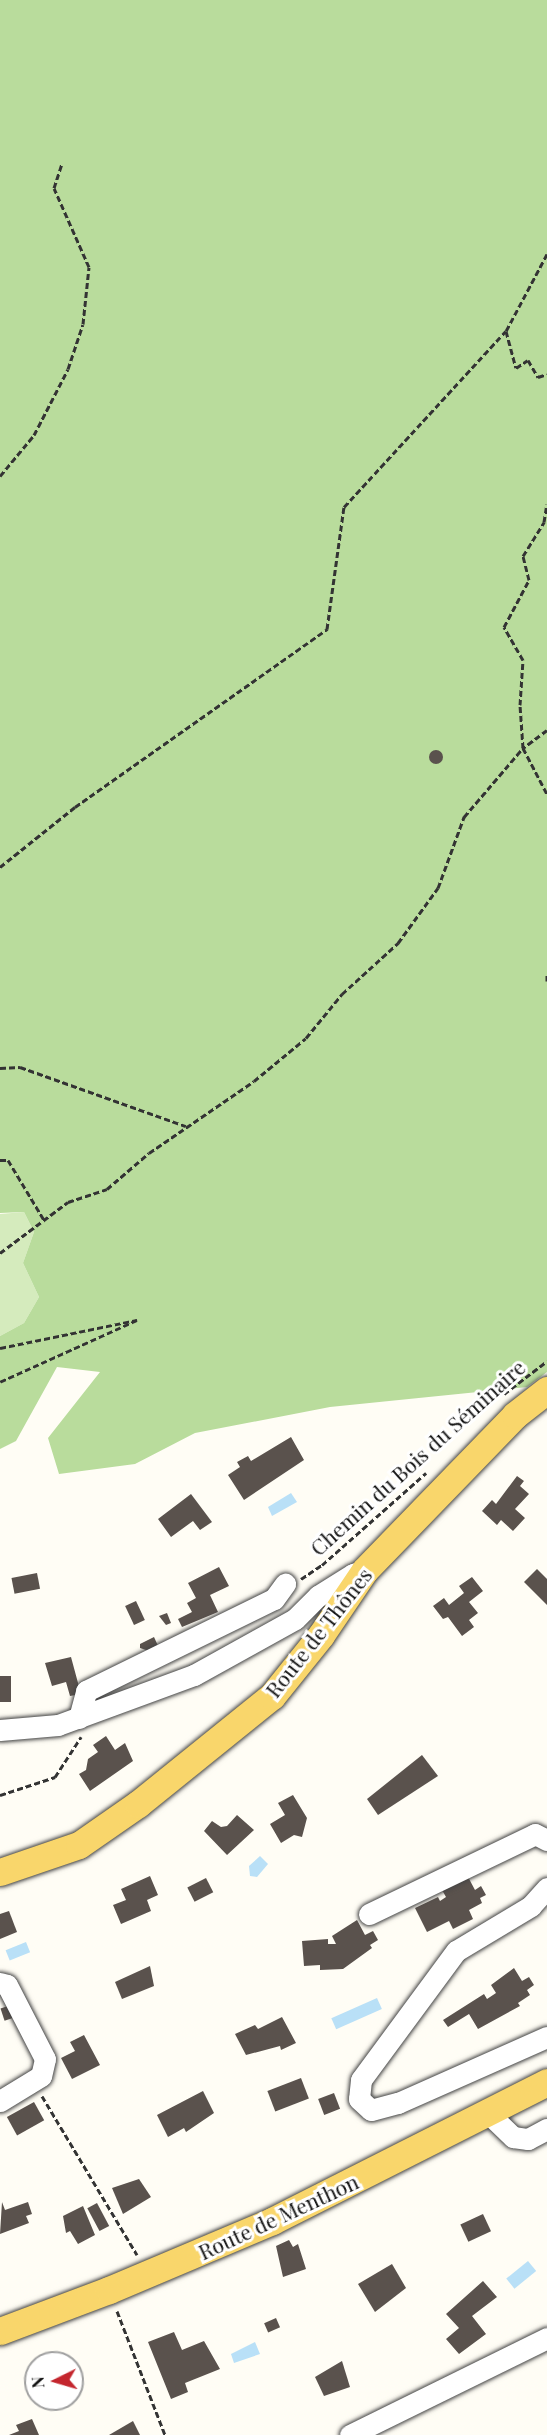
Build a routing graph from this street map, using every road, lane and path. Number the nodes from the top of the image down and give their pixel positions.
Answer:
1 (62, 163) dead end
2 (547, 254) edge
3 (506, 331) junction
4 (547, 374) edge
5 (0, 476) edge
6 (547, 504) edge
7 (547, 730) edge
8 (523, 748) junction
9 (547, 794) edge
10 (0, 867) edge
11 (547, 975) edge
12 (547, 981) edge
13 (0, 1068) edge
14 (187, 1126) junction
15 (0, 1160) edge
16 (44, 1220) junction
17 (1, 1252) edge
18 (0, 1348) edge
19 (547, 1361) edge
20 (0, 1382) edge
21 (547, 1390) edge
22 (498, 1401) dead end
23 (434, 1466) dead end
24 (365, 1570) junction
25 (281, 1590) joint
26 (86, 1715) junction
27 (0, 1730) edge
28 (0, 1796) edge
29 (547, 1840) edge
30 (0, 1872) edge
31 (547, 1888) edge
32 (369, 1914) dead end
33 (0, 1983) edge
34 (547, 2037) edge
35 (33, 2081) junction
36 (547, 2082) edge
37 (0, 2101) edge
38 (488, 2113) junction
39 (547, 2129) edge
40 (149, 2274) junction
41 (109, 2290) junction
42 (0, 2331) edge
43 (547, 2338) edge
44 (165, 2435) edge
45 (350, 2435) edge

1 - 5 path
2 - 3 path
3 - 4 path
3 - 10 path
6 - 8 path
7 - 8 path
8 - 9 path
8 - 14 path
11 - 12 path
13 - 14 path
14 - 16 path
15 - 16 path
16 - 17 path
18 - 20 path
19 - 22 path, Chemin du Bois du Séminaire
21 - 24 main road, Route de Thônes
23 - 25 path, Chemin du Bois du Séminaire
24 - 26 street
24 - 30 main road, Route de Thônes
25 - 26 street
26 - 27 street
26 - 28 path
29 - 32 street
31 - 34 street
33 - 35 street
35 - 37 street
35 - 40 path
36 - 38 main road, Route de Menthon
38 - 39 street
38 - 40 main road, Route de Menthon
40 - 41 main road, Route de Menthon
41 - 42 main road, Route de Menthon
41 - 44 path
43 - 45 street

